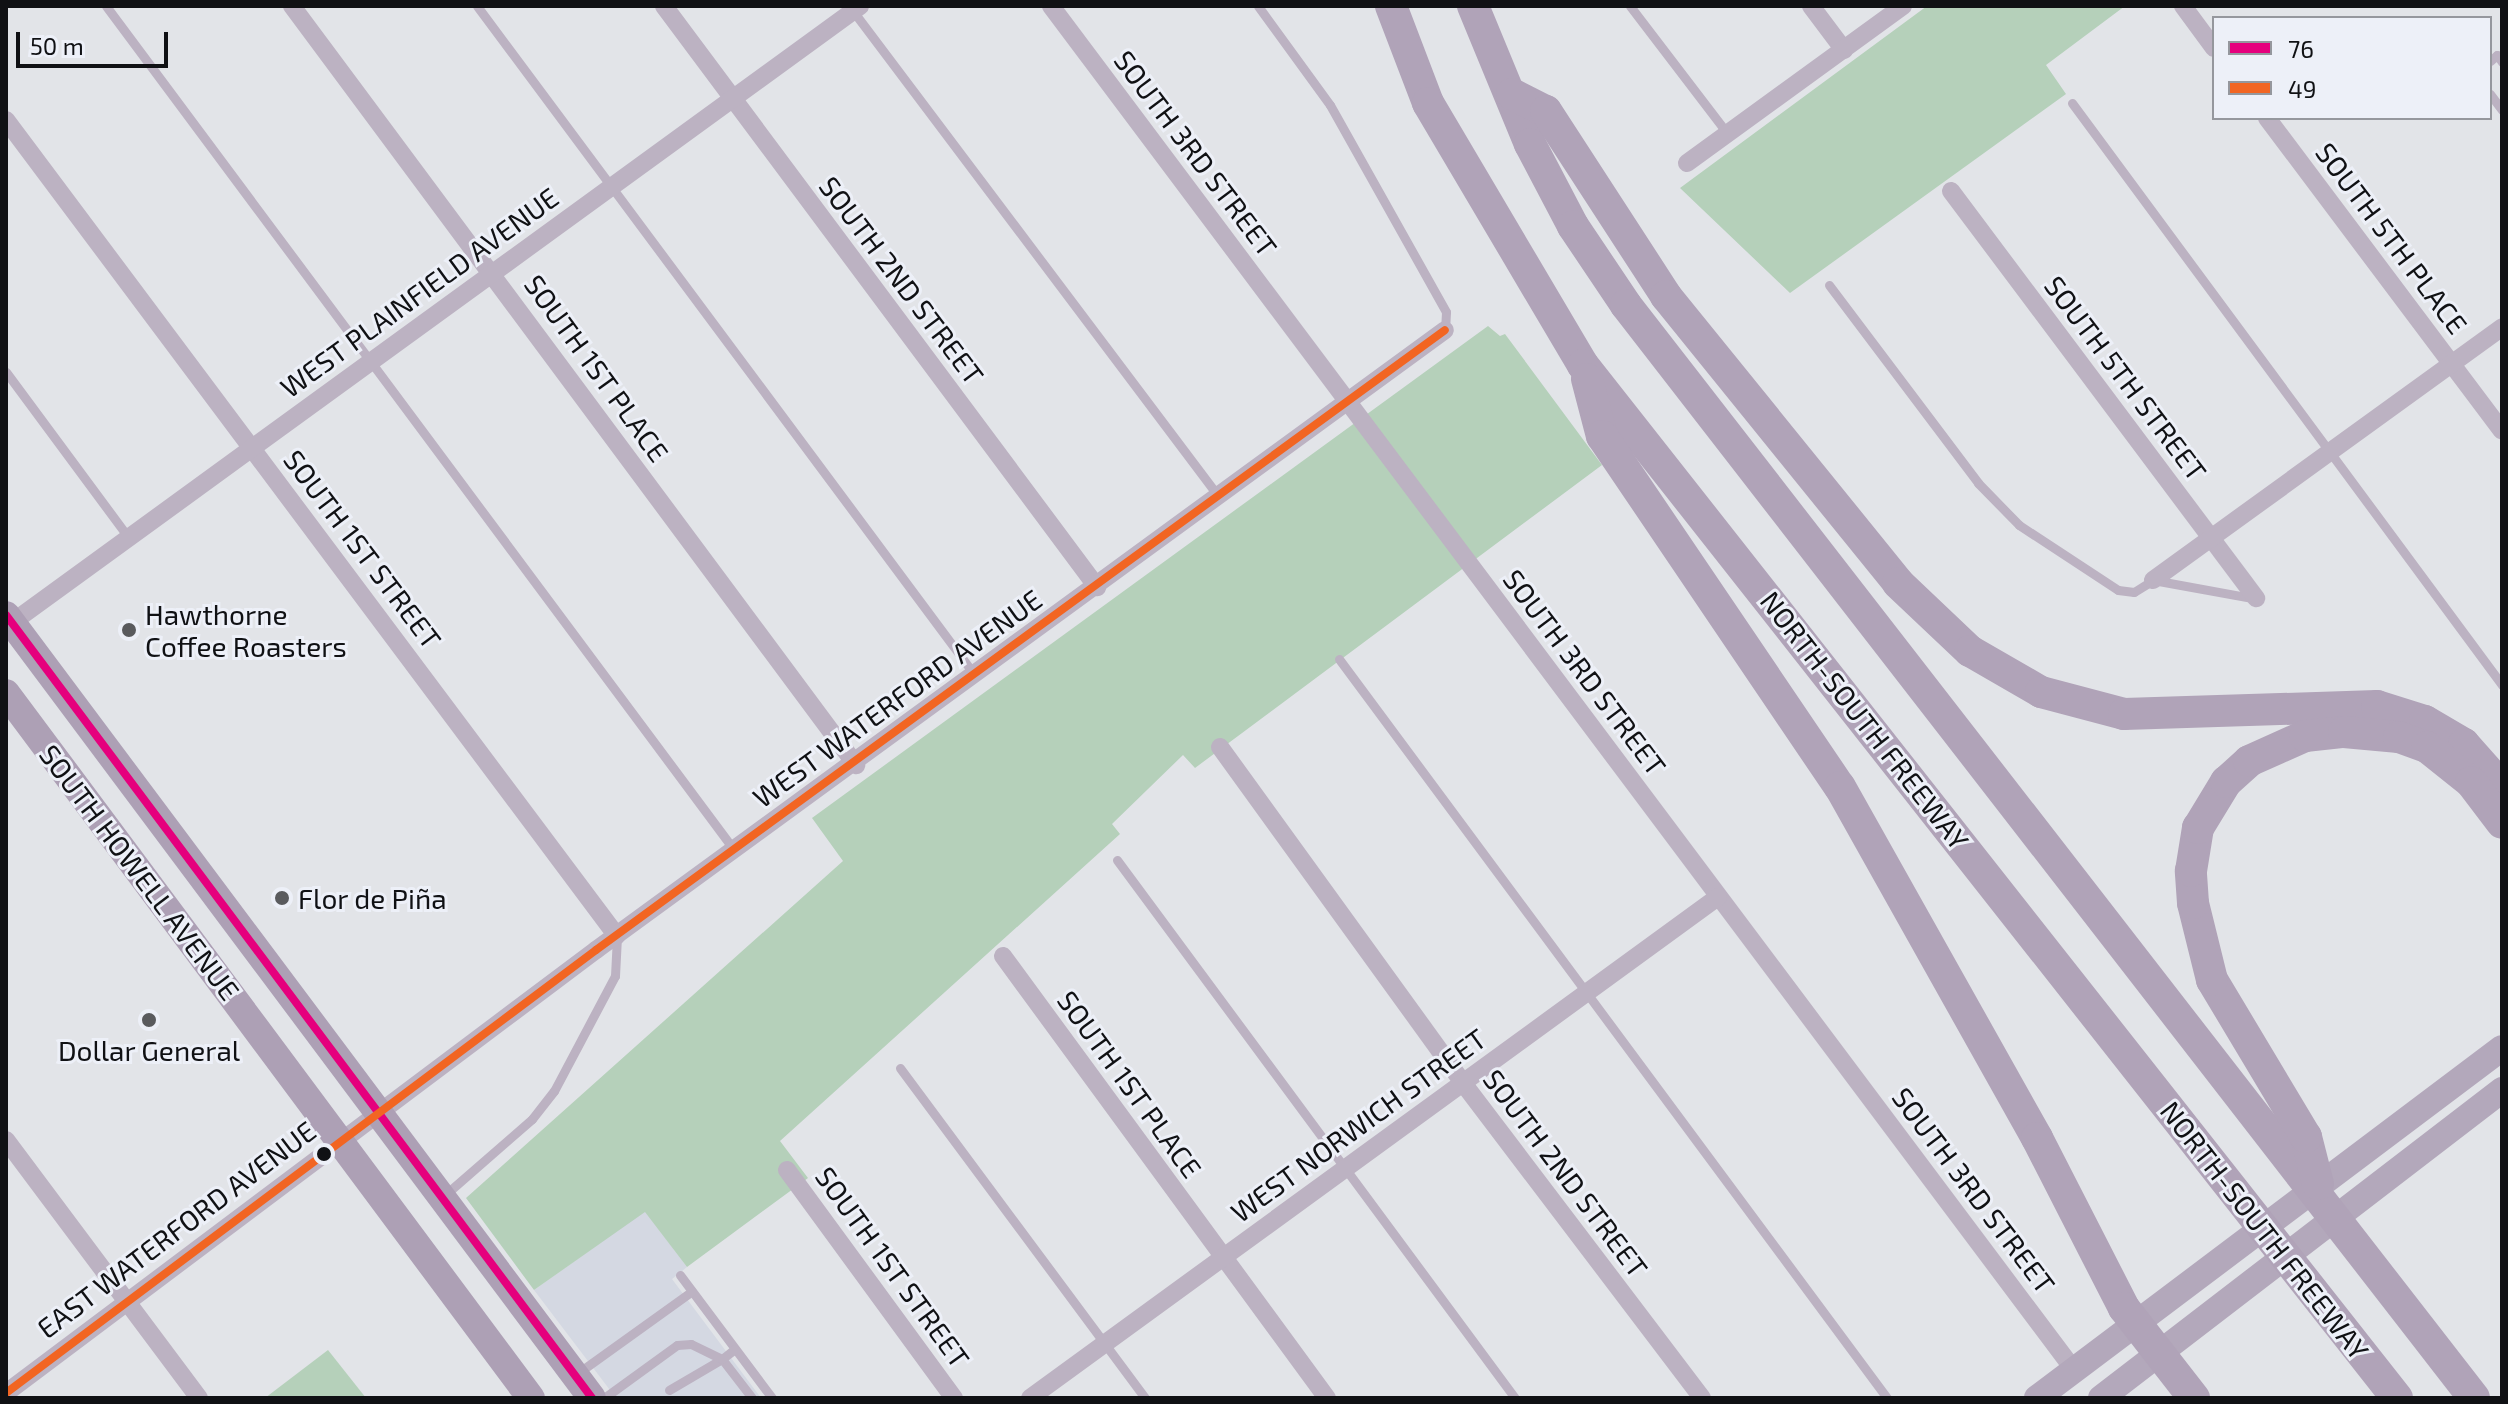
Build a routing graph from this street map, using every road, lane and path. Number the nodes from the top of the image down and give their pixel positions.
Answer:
1 (106, 6) edge
2 (292, 6) edge
3 (477, 6) edge
4 (664, 6) edge
5 (1051, 6) edge
6 (1258, 6) edge
7 (1391, 6) edge
8 (1473, 6) edge
9 (1630, 6) edge
10 (1811, 6) edge
11 (1903, 6) edge
12 (2183, 6) edge
13 (854, 8) edge
14 (2212, 45) edge
15 (1844, 50) junction
16 (1512, 94) junction
17 (732, 98) junction
18 (2072, 103) dead end
19 (6, 120) edge
20 (2269, 120) edge
21 (1728, 134) junction
22 (1687, 163) dead end
23 (612, 187) junction
24 (1951, 191) dead end
25 (492, 273) junction
26 (1829, 285) dead end
27 (2502, 327) edge
28 (1445, 330) joint
29 (370, 362) junction
30 (2451, 363) junction
31 (1583, 365) junction
32 (6, 372) edge
33 (1349, 402) junction
34 (2502, 431) edge
35 (253, 449) junction
36 (2332, 450) junction
37 (1219, 497) junction
38 (129, 538) junction
39 (2211, 538) junction
40 (2153, 580) junction
41 (1097, 587) junction
42 (2256, 598) joint
43 (8, 621) edge
44 (1339, 659) dead end
45 (976, 676) junction
46 (2502, 685) edge
47 (6, 693) edge
48 (1220, 747) dead end
49 (856, 765) junction
50 (2502, 787) edge
51 (2502, 823) edge
52 (735, 851) junction
53 (1117, 860) dead end
54 (1718, 897) junction
55 (617, 936) junction
56 (1003, 956) dead end
57 (1587, 993) junction
58 (2502, 1048) edge
59 (900, 1068) dead end
60 (1463, 1083) junction
61 (2502, 1090) edge
62 (381, 1110) junction
63 (6, 1140) edge
64 (339, 1140) junction
65 (787, 1170) dead end
66 (1344, 1170) junction
67 (2321, 1194) junction
68 (444, 1196) junction
69 (1222, 1258) junction
70 (680, 1275) dead end
71 (692, 1291) junction
72 (126, 1301) junction
73 (2136, 1324) junction
74 (1104, 1344) junction
75 (735, 1349) junction
76 (2158, 1354) junction
77 (722, 1359) junction
78 (2074, 1370) junction
79 (575, 1375) junction
80 (669, 1390) dead end
81 (8, 1395) edge
82 (2107, 1396) edge
83 (199, 1398) edge
84 (531, 1398) edge
85 (592, 1398) edge
86 (604, 1398) edge
87 (752, 1398) edge
88 (772, 1398) edge
89 (954, 1398) edge
90 (1030, 1398) edge
91 (1145, 1398) edge
92 (1327, 1398) edge
93 (1515, 1398) edge
94 (1702, 1398) edge
95 (1887, 1398) edge
96 (2037, 1398) edge
97 (2194, 1398) edge
98 (2397, 1398) edge
99 (2474, 1398) edge

1 - 29 lane
2 - 25 street, SOUTH 1ST PLACE
3 - 23 lane
4 - 17 street, SOUTH 2ND STREET
5 - 33 street, SOUTH 3RD STREET
6 - 28 lane
7 - 31 highway, NORTH-SOUTH FREEWAY
8 - 16 highway
9 - 21 lane
10 - 15 street
11 - 15 street
12 - 14 street
13 - 17 street, WEST PLAINFIELD AVENUE
13 - 37 lane
15 - 21 street
16 - 50 highway
16 - 67 highway
17 - 23 street, WEST PLAINFIELD AVENUE
17 - 41 street, SOUTH 2ND STREET
18 - 36 lane
19 - 35 street, SOUTH 1ST STREET
20 - 30 street, SOUTH 5TH PLACE
21 - 22 street
23 - 25 street, WEST PLAINFIELD AVENUE
23 - 45 lane
24 - 39 street, SOUTH 5TH STREET
25 - 29 street, WEST PLAINFIELD AVENUE
25 - 49 street, SOUTH 1ST PLACE
26 - 40 lane
27 - 30 street
28 - 33 street, WEST WATERFORD AVENUE
29 - 35 street, WEST PLAINFIELD AVENUE
29 - 52 lane
30 - 34 street, SOUTH 5TH PLACE
30 - 36 street
31 - 73 highway
31 - 98 highway, NORTH-SOUTH FREEWAY
32 - 38 lane
33 - 37 street, WEST WATERFORD AVENUE
33 - 54 street, SOUTH 3RD STREET
35 - 38 street, WEST PLAINFIELD AVENUE
35 - 55 street, SOUTH 1ST STREET
36 - 39 street
36 - 46 lane
37 - 41 street, WEST WATERFORD AVENUE
38 - 43 street, WEST PLAINFIELD AVENUE
39 - 40 street
39 - 42 street, SOUTH 5TH STREET
40 - 42 lane
41 - 45 street, WEST WATERFORD AVENUE
43 - 62 main road, SOUTH HOWELL AVENUE
44 - 57 lane
45 - 49 street, WEST WATERFORD AVENUE
47 - 64 main road, SOUTH HOWELL AVENUE
48 - 60 street, SOUTH 2ND STREET
49 - 52 street, WEST WATERFORD AVENUE
51 - 67 highway
52 - 55 street, WEST WATERFORD AVENUE
53 - 66 lane
54 - 57 street, WEST NORWICH STREET
54 - 78 street, SOUTH 3RD STREET
55 - 62 street, WEST WATERFORD AVENUE
55 - 68 lane
56 - 69 street, SOUTH 1ST PLACE
57 - 60 street, WEST NORWICH STREET
57 - 95 lane
58 - 73 main road
59 - 74 lane
60 - 66 street, WEST NORWICH STREET
60 - 94 street, SOUTH 2ND STREET
61 - 76 main road
62 - 64 street, EAST WATERFORD AVENUE
62 - 68 main road, SOUTH HOWELL AVENUE
63 - 72 street
64 - 72 street, EAST WATERFORD AVENUE
64 - 84 main road, SOUTH HOWELL AVENUE
65 - 89 street, SOUTH 1ST STREET
66 - 69 street, WEST NORWICH STREET
66 - 93 lane
67 - 99 highway
68 - 79 main road, SOUTH HOWELL AVENUE
69 - 74 street, WEST NORWICH STREET
69 - 92 street, SOUTH 1ST PLACE
70 - 71 lane
71 - 75 lane
71 - 79 lane
72 - 81 street, EAST WATERFORD AVENUE
72 - 83 street
73 - 76 highway
73 - 78 main road
74 - 90 street, WEST NORWICH STREET
74 - 91 lane
75 - 77 lane
75 - 88 lane
76 - 82 main road
76 - 97 highway
77 - 80 lane
77 - 86 lane
77 - 87 lane
78 - 96 main road
79 - 85 main road, SOUTH HOWELL AVENUE

